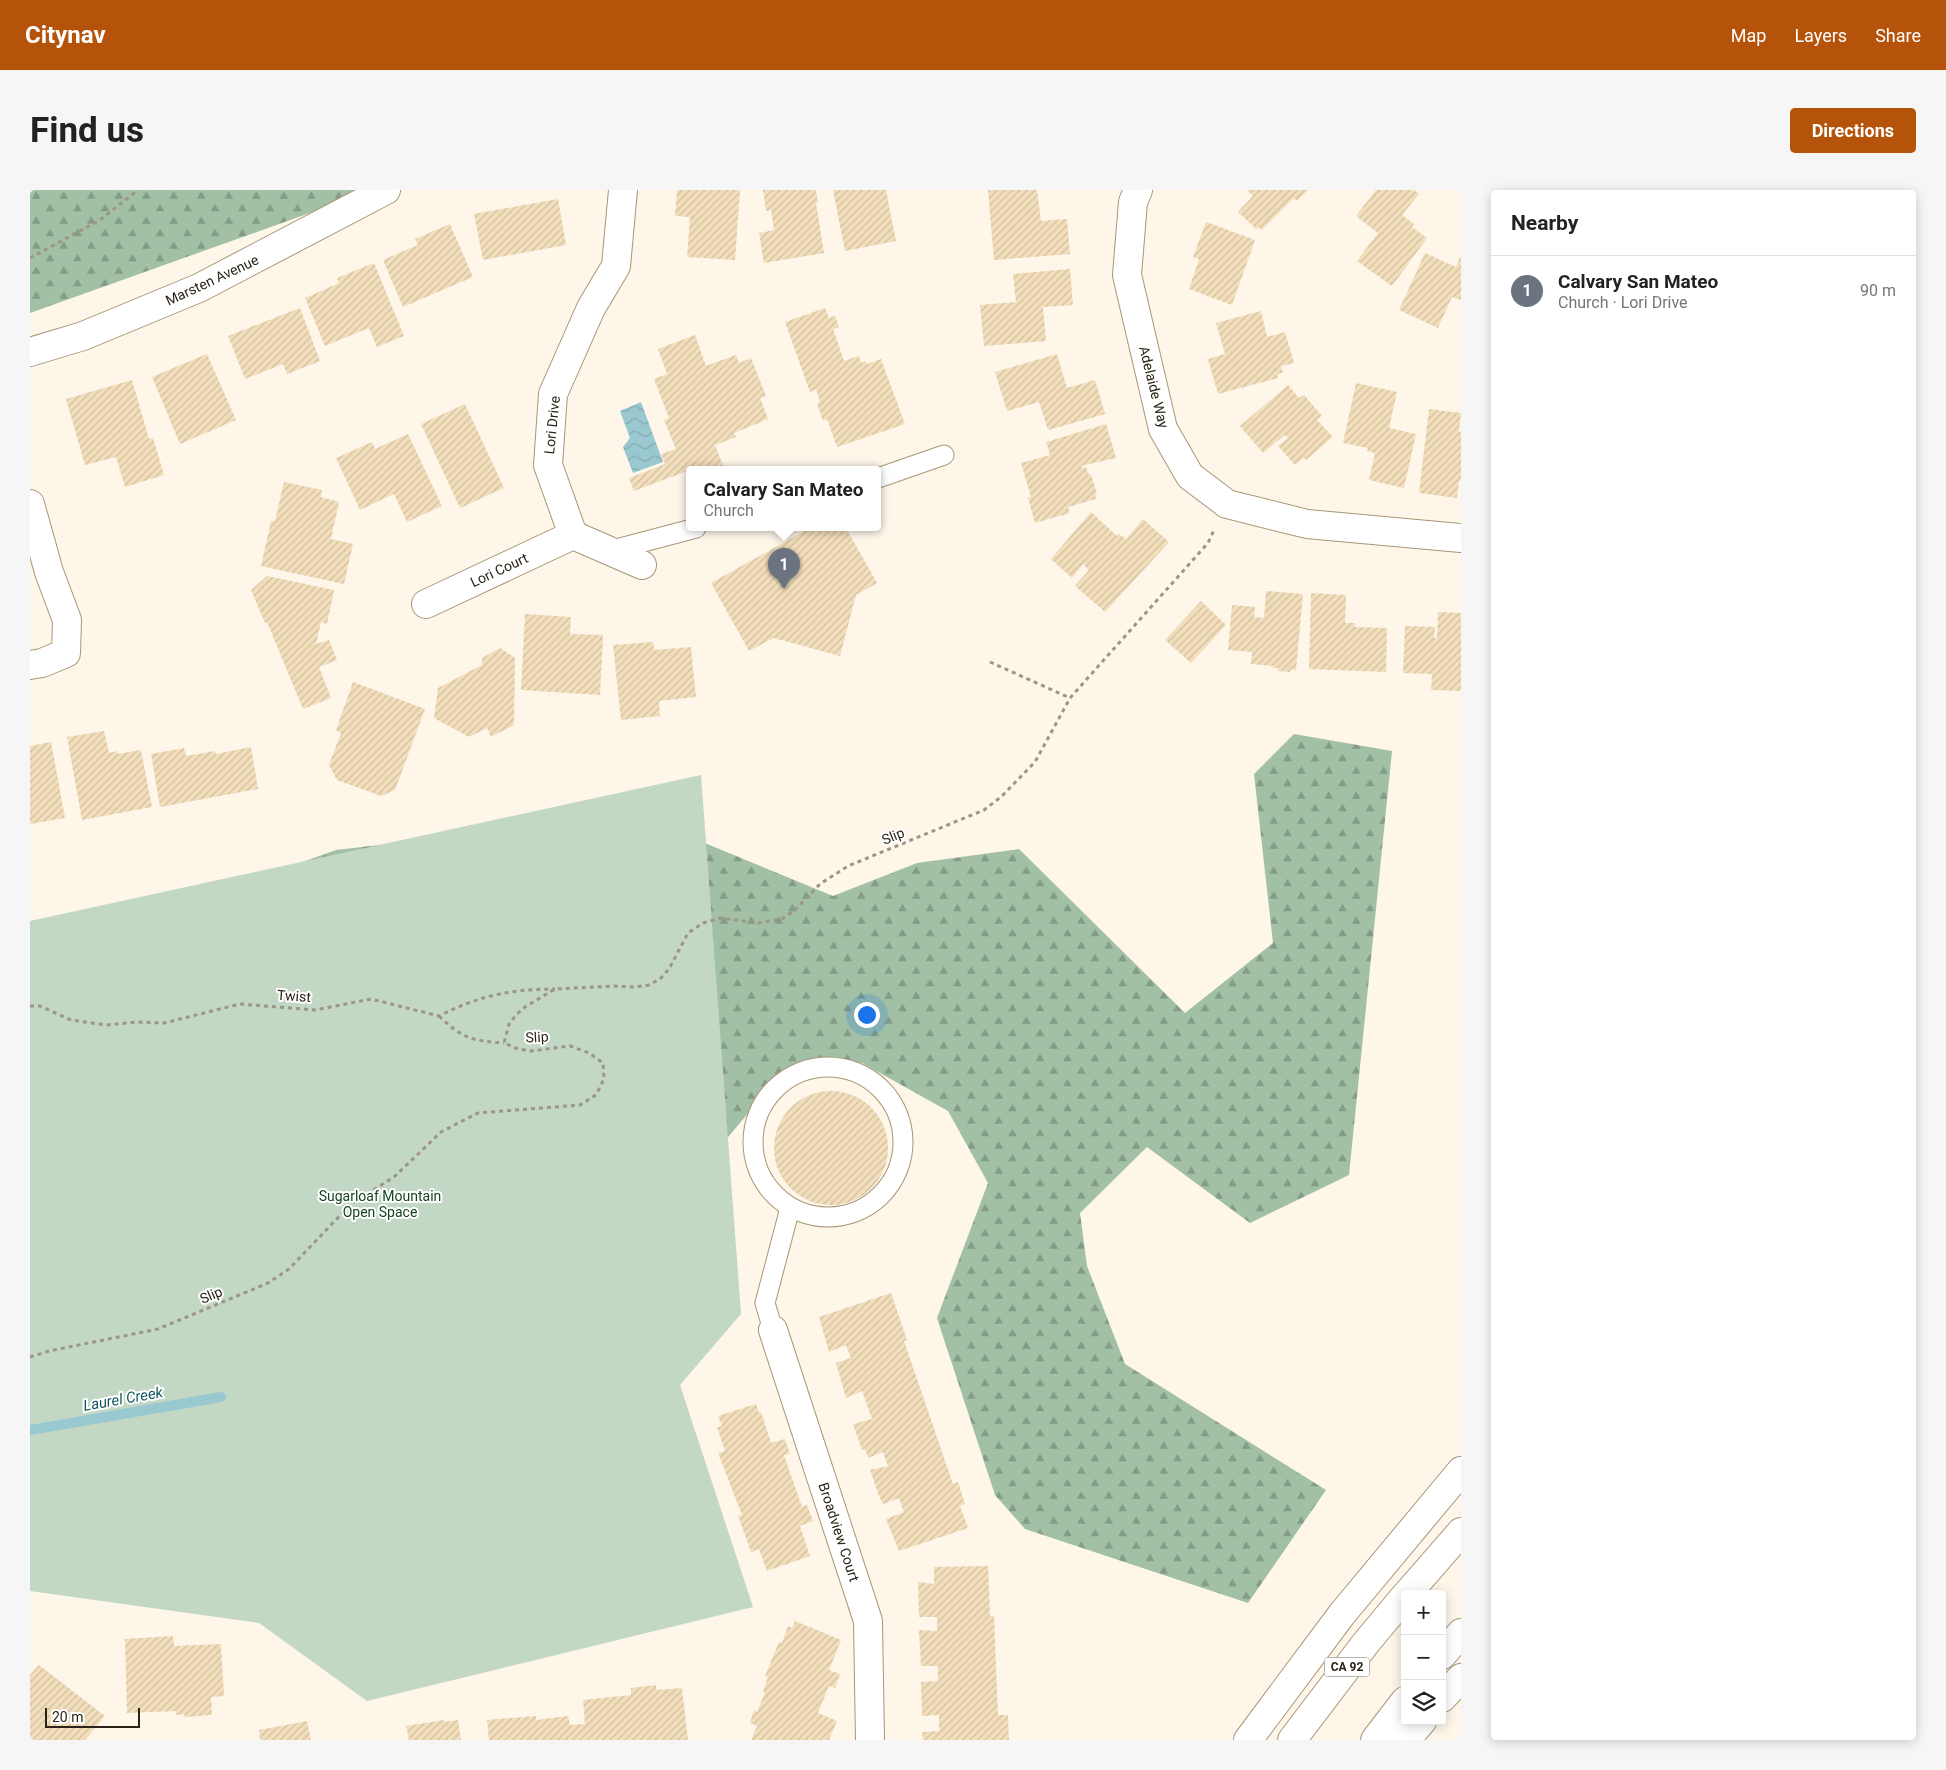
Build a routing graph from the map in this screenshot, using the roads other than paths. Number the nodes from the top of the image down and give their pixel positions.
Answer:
1 (386, 190) edge
2 (623, 190) edge
3 (1138, 190) edge
4 (30, 352) edge
5 (944, 454) dead end
6 (881, 477) edge
7 (30, 504) edge
8 (686, 531) edge
9 (573, 535) junction
10 (1461, 538) edge
11 (609, 551) junction
12 (642, 565) dead end
13 (426, 604) dead end
14 (30, 665) edge
15 (790, 1208) junction
16 (773, 1330) joint
17 (1461, 1471) edge
18 (1461, 1532) edge
19 (1410, 1590) edge
20 (1401, 1601) edge
21 (1461, 1633) edge
22 (1446, 1650) edge
23 (1461, 1678) edge
24 (1446, 1694) edge
25 (1401, 1706) edge
26 (1419, 1725) edge
27 (870, 1740) edge
28 (1248, 1740) edge
29 (1292, 1740) edge
30 (1375, 1740) edge
31 (1406, 1740) edge

1 - 4 main road, Marsten Avenue
2 - 9 main road, Lori Drive
3 - 10 main road, Adelaide Way
5 - 6 lane
7 - 14 main road
8 - 11 lane
9 - 11 main road
9 - 13 main road, Lori Court
11 - 12 main road
15 - 15 lane
15 - 16 lane
16 - 27 main road, Broadview Court
17 - 28 main road
18 - 19 main road, CA 92
20 - 29 main road, CA 92
21 - 22 main road
23 - 24 main road
25 - 30 main road
26 - 31 main road

